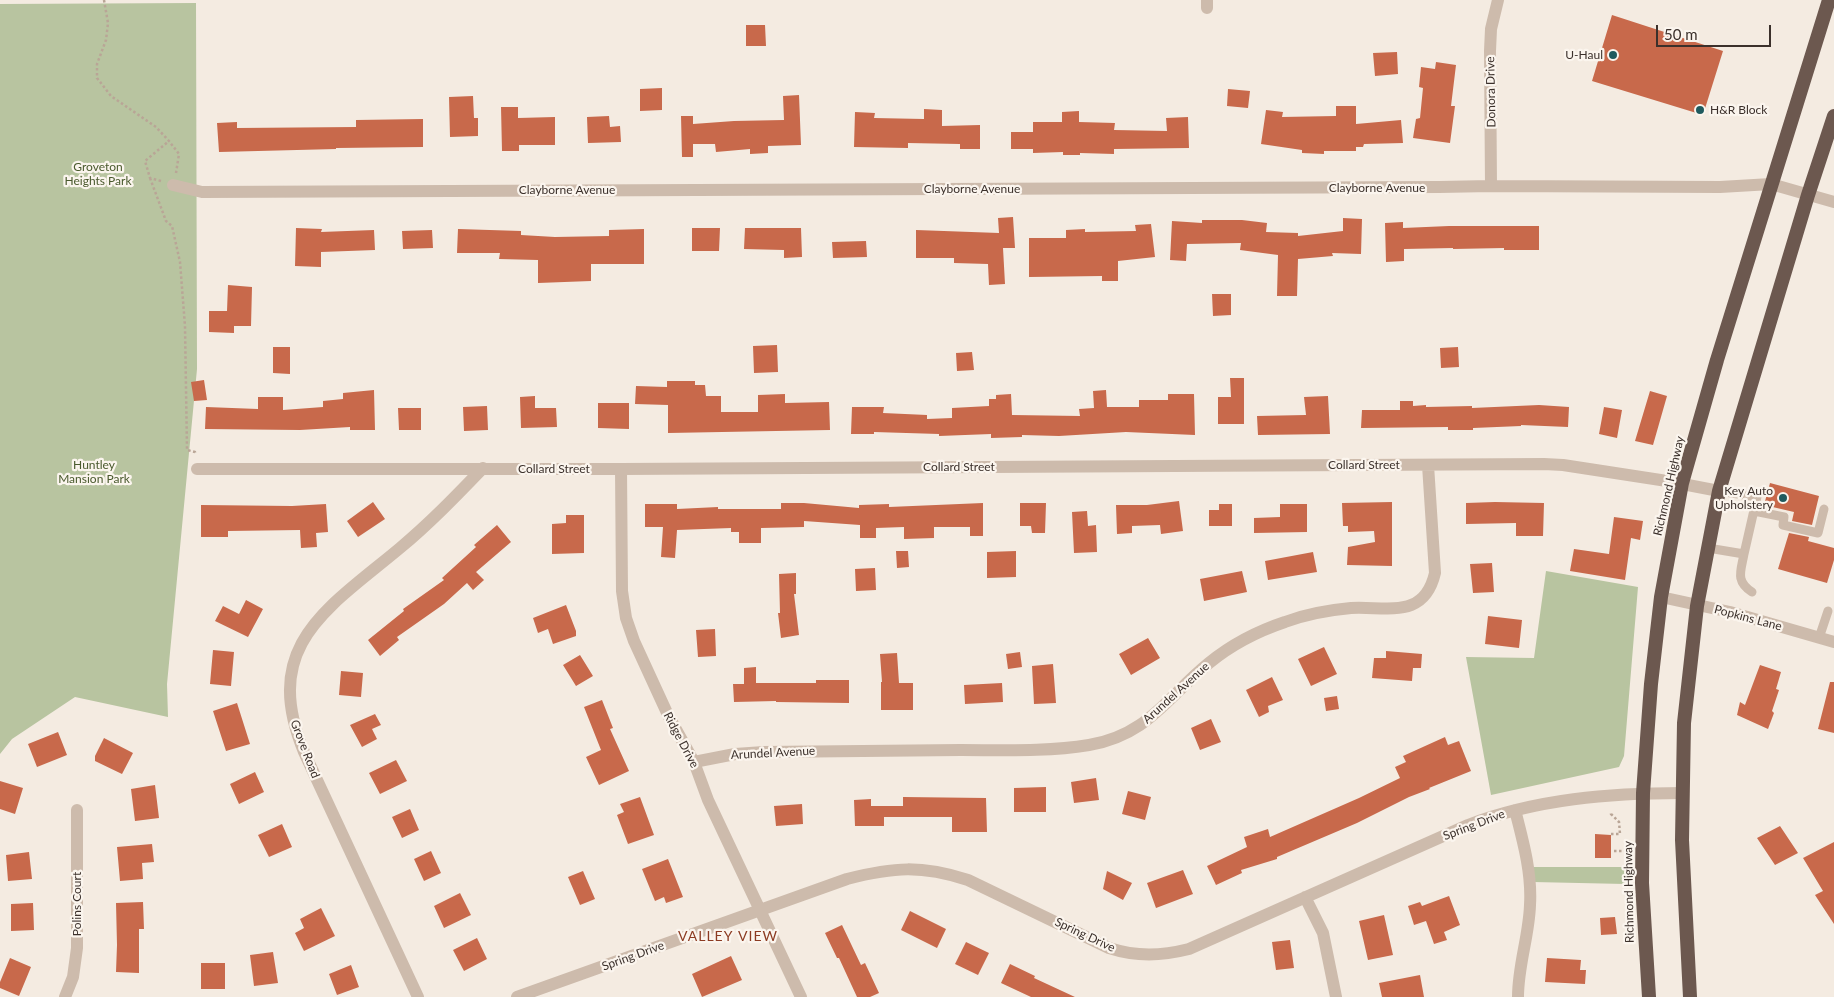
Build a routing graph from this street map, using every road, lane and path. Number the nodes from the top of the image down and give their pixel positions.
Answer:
1 (104, 0) edge
2 (1498, 0) edge
3 (1829, 0) edge
4 (1834, 116) edge
5 (169, 140) junction
6 (150, 178) junction
7 (1772, 184) junction
8 (173, 185) junction
9 (1491, 186) junction
10 (1808, 195) junction
11 (1834, 202) edge
12 (1428, 465) junction
13 (482, 468) junction
14 (197, 469) joint
15 (621, 469) junction
16 (1682, 483) junction
17 (1719, 491) junction
18 (1824, 509) dead end
19 (1754, 511) junction
20 (1708, 548) junction
21 (1744, 554) junction
22 (1752, 592) dead end
23 (1661, 597) junction
24 (1697, 606) junction
25 (1828, 611) dead end
26 (1819, 638) junction
27 (1834, 642) edge
28 (694, 762) junction
29 (1643, 793) junction
30 (1683, 793) junction
31 (77, 810) dead end
32 (1515, 810) junction
33 (1612, 812) dead end
34 (1611, 834) dead end
35 (1614, 851) dead end
36 (1625, 851) dead end
37 (1305, 897) junction
38 (760, 911) junction
39 (65, 997) edge
40 (418, 997) edge
41 (517, 997) edge
42 (801, 997) edge
43 (1336, 997) edge
44 (1518, 997) edge
45 (1649, 997) edge
46 (1690, 997) edge

1 - 5 path
2 - 9 street, Donora Drive
3 - 7 highway, Richmond Highway
4 - 10 highway
5 - 6 path
5 - 8 path
6 - 8 path
6 - 14 path
7 - 9 street, Clayborne Avenue
7 - 10 street
7 - 16 highway, Richmond Highway
8 - 9 street, Clayborne Avenue
10 - 11 street
10 - 17 highway
12 - 15 street, Collard Street
12 - 16 street, Collard Street
12 - 28 street, Arundel Avenue
13 - 14 street, Collard Street
13 - 15 street, Collard Street
13 - 40 street, Grove Road
15 - 28 street, Ridge Drive
16 - 17 street, Collard Street
16 - 23 highway, Richmond Highway
17 - 19 lane
17 - 20 highway
18 - 19 lane
19 - 21 lane
20 - 21 lane
20 - 24 highway
21 - 22 lane
23 - 24 street, Popkins Lane
23 - 29 highway, Richmond Highway
24 - 26 street, Popkins Lane
24 - 30 highway
25 - 26 lane
26 - 27 street, Popkins Lane
28 - 38 street, Ridge Drive
29 - 30 street, Spring Drive
29 - 32 street, Spring Drive
29 - 45 highway, Richmond Highway
30 - 46 highway
31 - 39 street, Polins Court
32 - 37 street, Spring Drive
32 - 44 street
33 - 34 path
35 - 36 path
37 - 38 street, Spring Drive
37 - 43 street
38 - 41 street, Spring Drive
38 - 42 street, Ridge Drive

